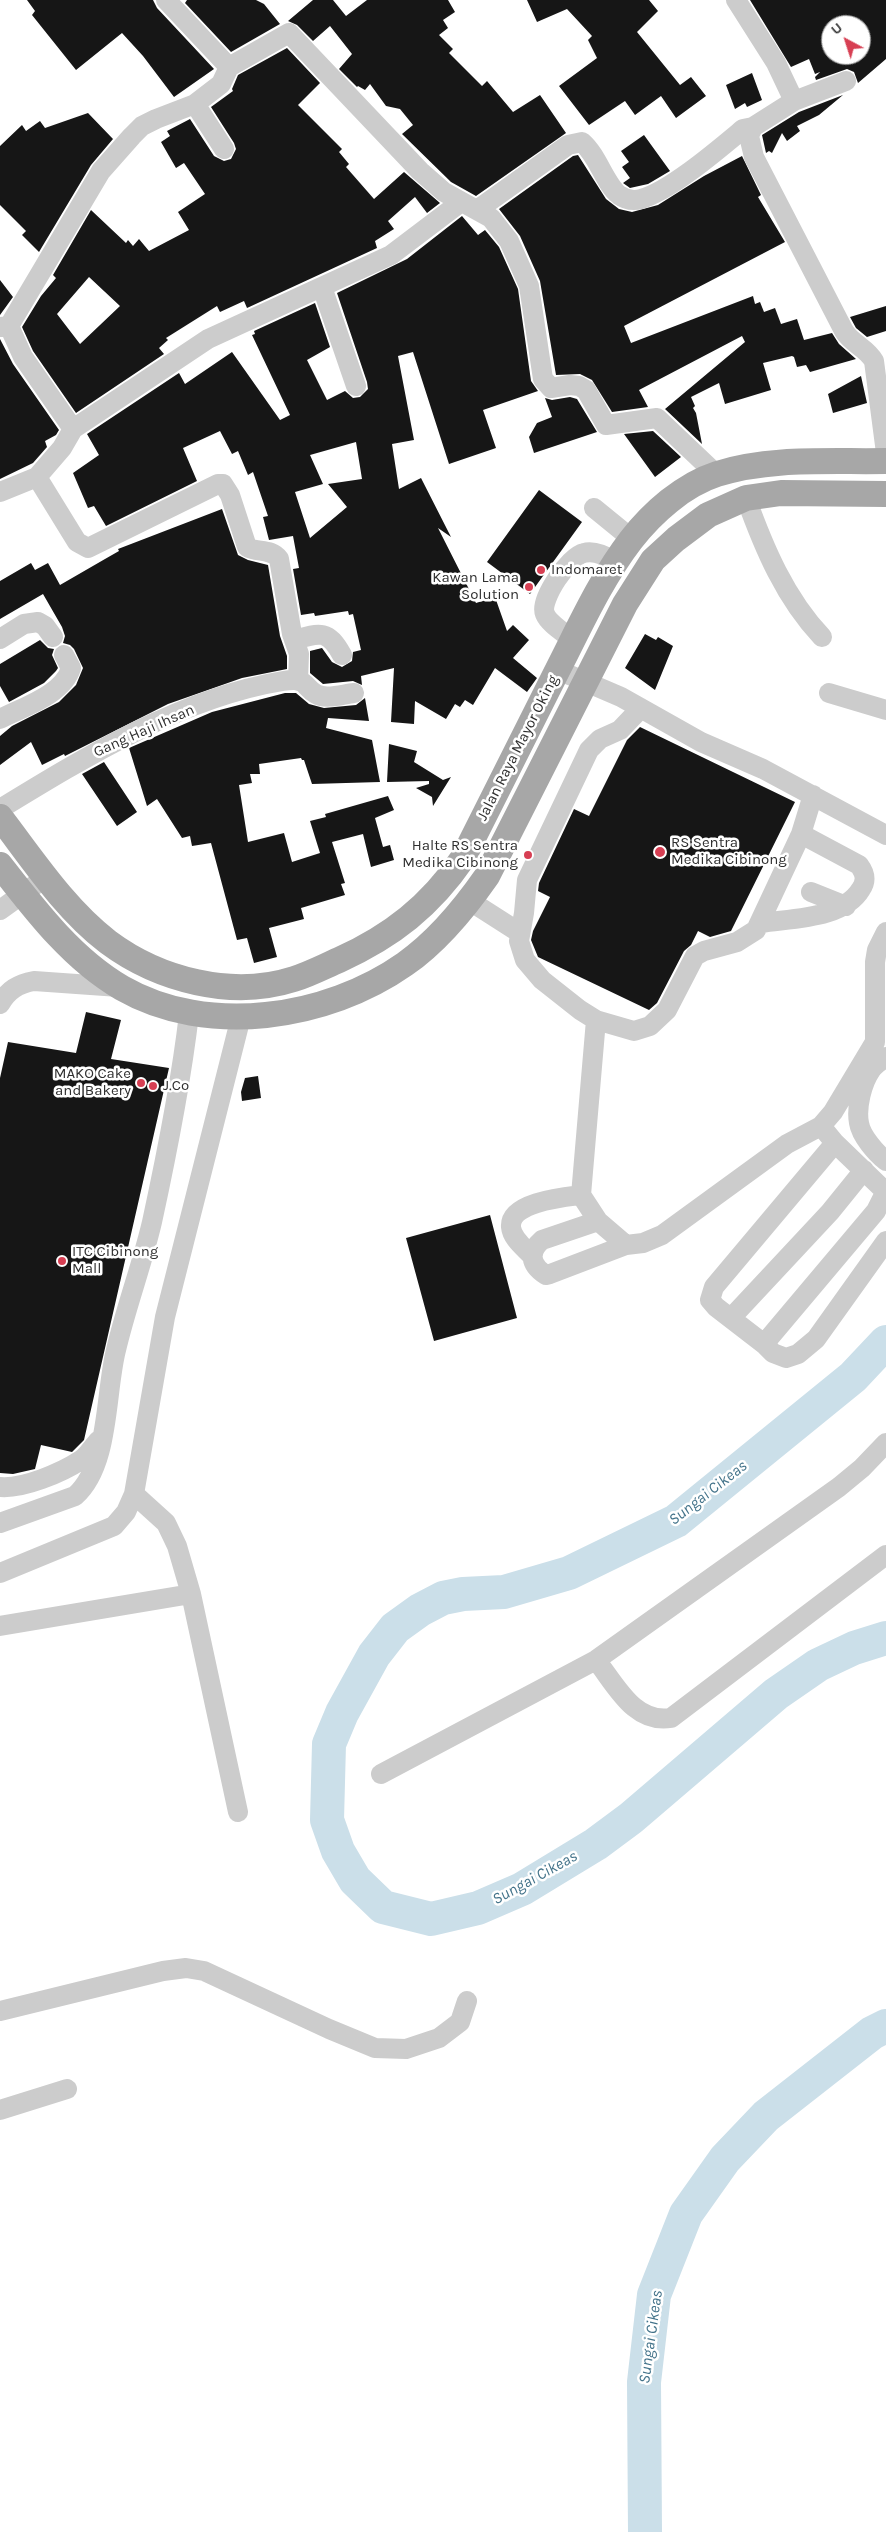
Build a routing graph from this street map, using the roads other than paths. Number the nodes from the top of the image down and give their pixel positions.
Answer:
1 (736, 0) edge
2 (168, 1) edge
3 (229, 67) junction
4 (846, 81) dead end
5 (794, 101) junction
6 (195, 104) junction
7 (753, 127) junction
8 (224, 149) dead end
9 (469, 206) junction
10 (322, 287) junction
11 (4, 326) edge
12 (356, 386) dead end
13 (73, 429) junction
14 (886, 453) edge
15 (886, 460) edge
16 (716, 474) junction
17 (37, 477) junction
18 (0, 492) edge
19 (886, 494) edge
20 (746, 498) junction
21 (594, 508) dead end
22 (632, 539) junction
23 (616, 562) junction
24 (53, 637) dead end
25 (822, 637) dead end
26 (0, 639) edge
27 (294, 640) junction
28 (573, 640) junction
29 (64, 655) dead end
30 (342, 655) dead end
31 (558, 670) junction
32 (298, 681) junction
33 (584, 682) junction
34 (354, 693) dead end
35 (829, 693) dead end
36 (641, 708) junction
37 (886, 710) edge
38 (0, 719) edge
39 (812, 795) junction
40 (0, 809) edge
41 (0, 816) edge
42 (800, 834) junction
43 (886, 835) edge
44 (0, 865) edge
45 (46, 877) junction
46 (811, 892) dead end
47 (470, 900) junction
48 (6, 905) edge
49 (846, 906) junction
50 (761, 923) junction
51 (886, 932) edge
52 (520, 933) junction
53 (122, 988) junction
54 (0, 1004) edge
55 (194, 1014) junction
56 (241, 1017) junction
57 (596, 1020) junction
58 (882, 1049) edge
59 (820, 1126) junction
60 (835, 1143) junction
61 (886, 1161) edge
62 (864, 1170) junction
63 (886, 1191) edge
64 (582, 1195) junction
65 (598, 1221) junction
66 (886, 1241) edge
67 (626, 1245) junction
68 (532, 1256) junction
69 (731, 1318) junction
70 (764, 1344) junction
71 (102, 1436) junction
72 (886, 1443) edge
73 (0, 1487) edge
74 (134, 1494) junction
75 (0, 1523) edge
76 (886, 1555) edge
77 (0, 1573) edge
78 (191, 1594) junction
79 (0, 1626) edge
80 (596, 1660) junction
81 (381, 1774) dead end
82 (238, 1812) dead end
83 (467, 2001) dead end
84 (0, 2011) edge
85 (67, 2089) dead end
86 (0, 2110) edge

1 - 5 street
2 - 3 street
3 - 6 street
3 - 9 street
4 - 5 street
5 - 7 street
6 - 8 street
6 - 11 street
7 - 9 street
7 - 14 street
9 - 10 street
9 - 16 street
10 - 12 street
10 - 13 street
11 - 13 street
13 - 17 street
15 - 16 main road, Jalan Raya Mayor Oking
16 - 22 main road, Jalan Raya Mayor Oking
17 - 18 street
17 - 27 street
19 - 20 main road, Jalan Raya Mayor Oking
20 - 25 street
20 - 33 main road, Jalan Raya Mayor Oking
21 - 22 street
22 - 23 main road, Jalan Raya Mayor Oking
23 - 28 main road, Jalan Raya Mayor Oking
23 - 28 street
24 - 26 street
27 - 30 street
27 - 32 street
28 - 31 main road, Jalan Raya Mayor Oking
29 - 38 street
31 - 33 street
31 - 45 main road, Jalan Raya Mayor Oking
32 - 34 street
32 - 40 street, Gang Haji Ihsan
33 - 36 street
33 - 47 main road, Jalan Raya Mayor Oking
35 - 37 street
36 - 39 street
36 - 52 street
39 - 42 street
39 - 43 street
41 - 45 main road, Jalan Raya Mayor Oking
42 - 49 street
42 - 50 street
44 - 48 main road, Jalan Raya Mayor Oking
45 - 48 street
46 - 49 street
47 - 52 street
47 - 56 main road, Jalan Raya Mayor Oking
48 - 53 main road, Jalan Raya Mayor Oking
49 - 50 street
50 - 57 street
51 - 58 street
52 - 57 street
53 - 54 street
53 - 55 main road, Jalan Raya Mayor Oking
55 - 56 main road, Jalan Raya Mayor Oking
55 - 71 street
56 - 74 street
57 - 64 street
58 - 59 street
58 - 61 street
59 - 60 street
59 - 67 street
60 - 62 street
60 - 69 street
62 - 63 street
62 - 69 street
63 - 70 street
64 - 65 street
64 - 68 street
65 - 67 street
65 - 68 street
66 - 70 street
67 - 68 street
69 - 70 street
71 - 73 street
71 - 75 street
72 - 80 street
74 - 77 street
74 - 78 street
76 - 80 street
78 - 79 street
78 - 82 street
80 - 81 street
83 - 84 street
85 - 86 street

